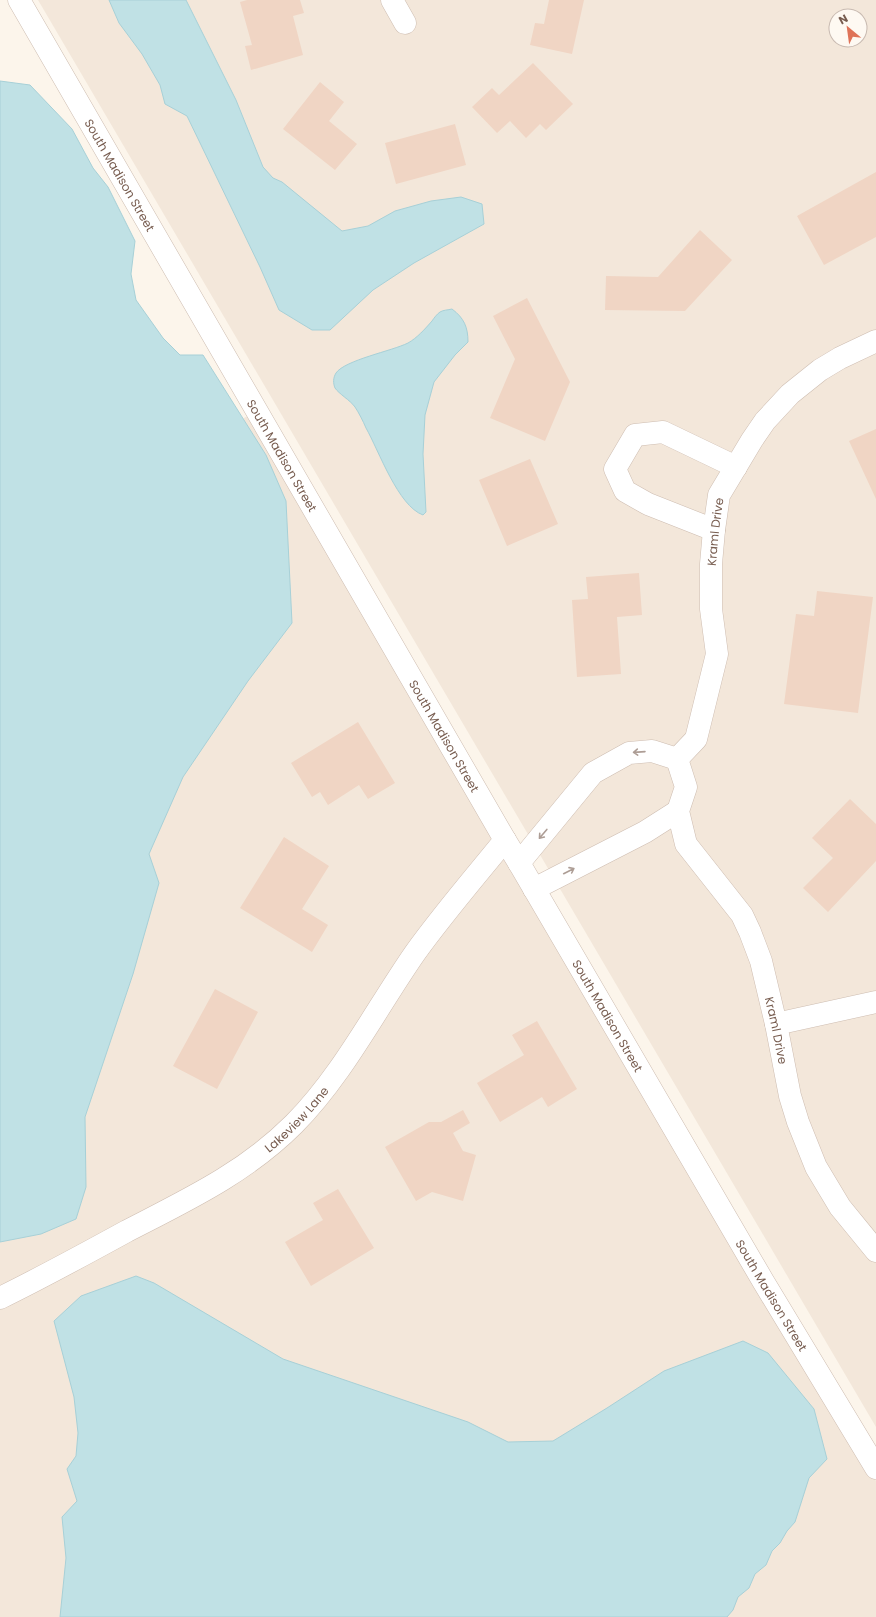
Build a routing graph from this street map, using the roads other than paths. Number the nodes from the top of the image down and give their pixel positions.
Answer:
1 (19, 0) edge
2 (392, 0) edge
3 (405, 23) dead end
4 (876, 341) edge
5 (736, 467) junction
6 (714, 530) junction
7 (677, 759) junction
8 (678, 811) junction
9 (505, 840) junction
10 (519, 863) junction
11 (534, 889) junction
12 (876, 1002) edge
13 (776, 1024) junction
14 (876, 1251) edge
15 (0, 1298) edge
16 (876, 1468) edge

1 - 9 street, South Madison Street
2 - 3 street
4 - 5 street, Kraml Drive
5 - 6 street, Kraml Drive
5 - 6 street
6 - 7 street, Kraml Drive
7 - 8 street
7 -> 10 street
11 -> 8 street
8 - 13 street, Kraml Drive
9 - 10 street, South Madison Street
9 - 15 street, Lakeview Lane
10 - 11 street, South Madison Street
11 - 16 street, South Madison Street
12 - 13 street
13 - 14 street, Kraml Drive

